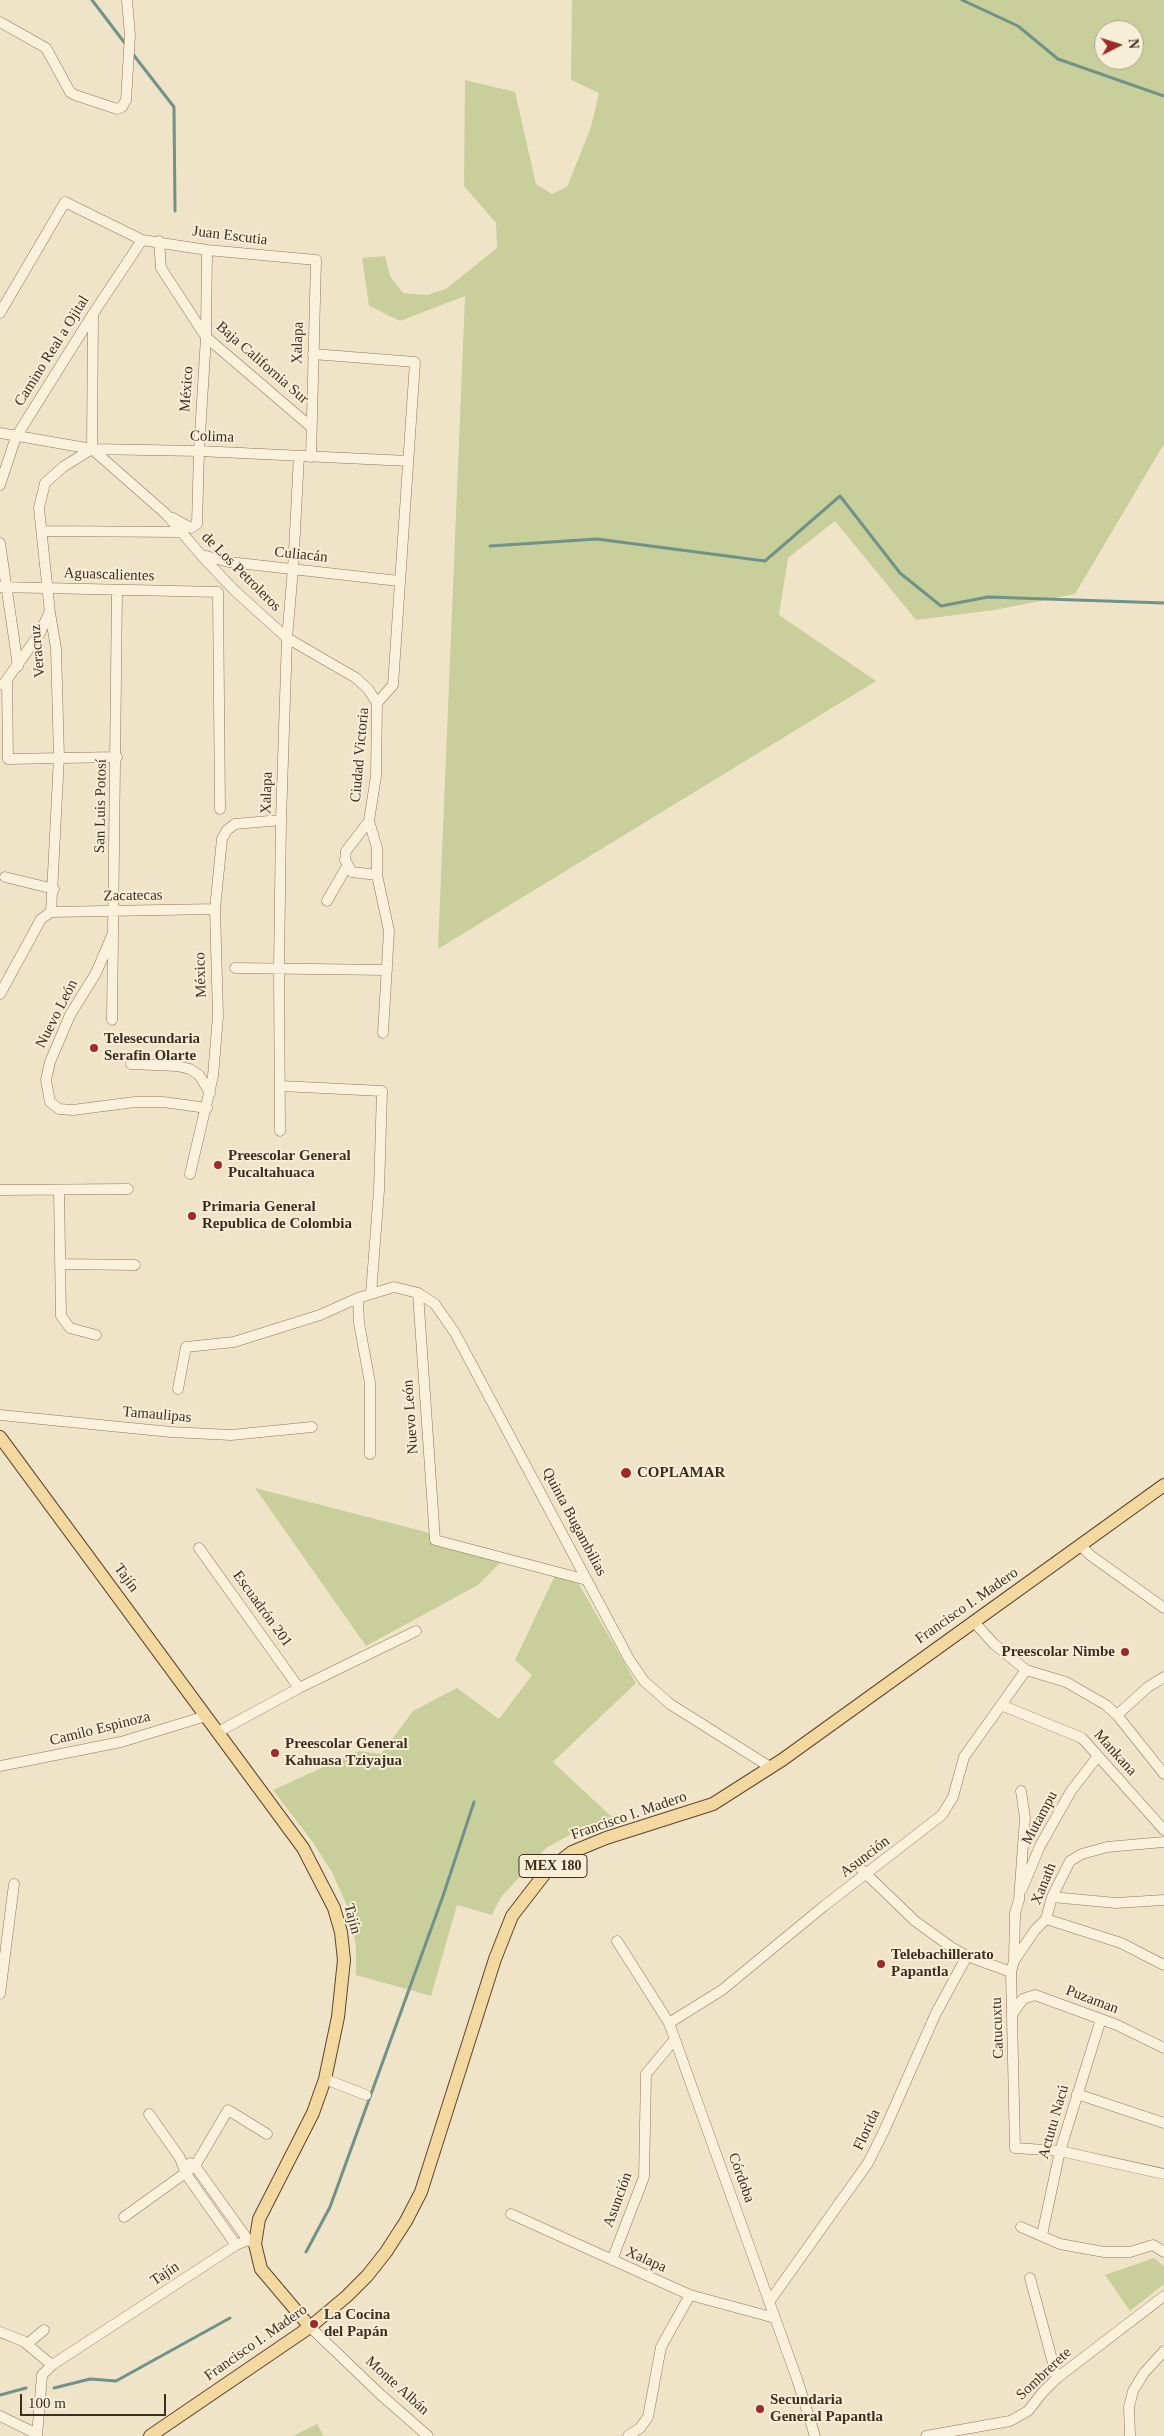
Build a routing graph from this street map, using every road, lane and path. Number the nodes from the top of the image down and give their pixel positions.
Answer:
1 (127, 0) edge
2 (0, 22) edge
3 (140, 240) junction
4 (160, 242) junction
5 (207, 250) junction
6 (316, 260) joint
7 (0, 313) edge
8 (92, 314) junction
9 (206, 336) junction
10 (312, 354) junction
11 (310, 426) junction
12 (0, 433) edge
13 (16, 437) junction
14 (92, 449) junction
15 (198, 451) junction
16 (299, 456) junction
17 (311, 457) junction
18 (408, 461) junction
19 (0, 485) edge
20 (166, 514) junction
21 (42, 531) junction
22 (181, 532) junction
23 (0, 543) edge
24 (201, 555) junction
25 (293, 569) junction
26 (399, 581) junction
27 (4, 587) edge
28 (48, 588) junction
29 (117, 591) junction
30 (50, 613) junction
31 (287, 638) junction
32 (18, 666) junction
33 (7, 680) junction
34 (0, 690) edge
35 (377, 704) junction
36 (59, 757) junction
37 (116, 757) junction
38 (220, 809) dead end
39 (281, 820) junction
40 (369, 822) junction
41 (347, 866) junction
42 (377, 875) junction
43 (4, 877) dead end
44 (54, 889) junction
45 (327, 901) dead end
46 (215, 909) junction
47 (51, 912) junction
48 (114, 912) junction
49 (113, 932) junction
50 (235, 968) dead end
51 (279, 970) junction
52 (387, 970) junction
53 (0, 994) edge
54 (112, 1020) dead end
55 (384, 1033) dead end
56 (131, 1064) dead end
57 (282, 1086) junction
58 (210, 1094) junction
59 (207, 1108) junction
60 (280, 1131) dead end
61 (190, 1174) dead end
62 (128, 1189) dead end
63 (0, 1190) edge
64 (59, 1190) junction
65 (60, 1264) junction
66 (135, 1265) dead end
67 (418, 1293) junction
68 (371, 1294) junction
69 (358, 1298) junction
70 (96, 1335) dead end
71 (178, 1389) dead end
72 (0, 1415) edge
73 (312, 1427) dead end
74 (0, 1437) edge
75 (370, 1454) dead end
76 (1164, 1485) edge
77 (1081, 1546) junction
78 (199, 1548) dead end
79 (587, 1580) junction
80 (1164, 1608) edge
81 (974, 1622) junction
82 (416, 1631) dead end
83 (1026, 1670) junction
84 (1164, 1677) edge
85 (299, 1688) junction
86 (1001, 1705) junction
87 (1117, 1715) junction
88 (206, 1716) junction
89 (218, 1732) junction
90 (1098, 1756) junction
91 (0, 1766) edge
92 (770, 1767) junction
93 (1164, 1774) edge
94 (1021, 1791) dead end
95 (1164, 1830) edge
96 (1164, 1842) edge
97 (864, 1871) junction
98 (14, 1884) dead end
99 (1052, 1897) junction
100 (1019, 1900) junction
101 (1164, 1900) edge
102 (1046, 1919) junction
103 (617, 1940) dead end
104 (966, 1956) junction
105 (1014, 1961) junction
106 (1164, 1965) edge
107 (1011, 1972) junction
108 (0, 1994) edge
109 (1013, 2013) junction
110 (1101, 2019) junction
111 (669, 2023) junction
112 (675, 2039) junction
113 (1164, 2048) edge
114 (325, 2080) junction
115 (1077, 2094) junction
116 (366, 2095) dead end
117 (149, 2114) dead end
118 (1164, 2123) edge
119 (267, 2134) dead end
120 (1060, 2151) junction
121 (180, 2158) junction
122 (195, 2166) junction
123 (186, 2174) junction
124 (1164, 2174) edge
125 (221, 2201) junction
126 (210, 2208) junction
127 (511, 2214) dead end
128 (124, 2217) dead end
129 (1021, 2227) dead end
130 (1042, 2235) junction
131 (252, 2242) junction
132 (236, 2245) junction
133 (1164, 2252) edge
134 (612, 2260) junction
135 (1030, 2278) dead end
136 (690, 2296) junction
137 (1164, 2296) edge
138 (769, 2302) junction
139 (774, 2318) junction
140 (310, 2327) junction
141 (44, 2330) dead end
142 (0, 2332) edge
143 (27, 2344) junction
144 (1164, 2351) edge
145 (52, 2365) junction
146 (1057, 2378) junction
147 (0, 2416) edge
148 (37, 2435) edge
149 (150, 2436) edge
150 (428, 2436) edge
151 (628, 2436) edge
152 (815, 2436) edge
153 (926, 2436) edge
154 (1130, 2436) edge

1 - 2 street
3 - 4 street, Juan Escutia
3 - 7 street
3 - 8 street, Camino Real a Ojital
4 - 5 street, Juan Escutia
4 - 9 street, Baja California Sur
5 - 6 street, Juan Escutia
5 - 9 street, México
6 - 10 street, Xalapa
8 - 13 street, Camino Real a Ojital
8 - 14 street
9 - 11 street, Baja California Sur
9 - 15 street, México
10 - 11 street, Xalapa
10 - 18 street, Ciudad Victoria
11 - 17 street, Xalapa
12 - 13 street, Colima
13 - 14 street, Colima
13 - 19 street, Camino Real a Ojital
14 - 15 street, Colima
14 - 20 street, de Los Petroleros
14 - 21 street, Veracruz
15 - 16 street, Colima
15 - 20 street, México
16 - 17 street, Colima
16 - 25 street, Xalapa
17 - 18 street, Colima
18 - 26 street, Ciudad Victoria
20 - 22 street, de Los Petroleros
21 - 22 street
21 - 28 street, Veracruz
22 - 24 street, de Los Petroleros
23 - 27 street
24 - 25 street, Culiacán
24 - 31 street, de Los Petroleros
25 - 26 street, Culiacán
25 - 31 street, Xalapa
26 - 35 street, Ciudad Victoria
27 - 28 street, Aguascalientes
27 - 32 street
28 - 29 street, Aguascalientes
28 - 30 street, Veracruz
29 - 37 street, San Luis Potosí
29 - 38 street, Aguascalientes
30 - 32 street
30 - 36 street, Veracruz
31 - 35 street, de Los Petroleros
31 - 39 street, Xalapa
32 - 33 street
33 - 34 street
33 - 36 street
35 - 40 street, Ciudad Victoria
36 - 37 street
36 - 44 street, Veracruz
37 - 48 street, San Luis Potosí
39 - 46 street, México
39 - 51 street, Xalapa
40 - 41 street
40 - 42 street, Ciudad Victoria
41 - 42 street
41 - 45 street
42 - 52 street, Ciudad Victoria
43 - 44 street
44 - 47 street, Veracruz
46 - 48 street, Zacatecas
46 - 58 street, México
47 - 48 street, Zacatecas
47 - 53 street
48 - 49 street, San Luis Potosí
49 - 54 street, San Luis Potosí
49 - 59 street, Nuevo León
50 - 51 street
51 - 52 street
51 - 57 street, Xalapa
52 - 55 street, Ciudad Victoria
56 - 58 street
57 - 60 street, Xalapa
57 - 68 street
58 - 59 street, México
59 - 61 street, México
62 - 64 street
63 - 64 street
64 - 65 street
65 - 66 street
65 - 70 street
67 - 68 street, Quinta Bugambilias
67 - 79 street, Quinta Bugambilias
67 - 79 street, Nuevo León
68 - 69 street
69 - 71 street
69 - 75 street
72 - 73 street, Tamaulipas
74 - 88 main road, Tajín
76 - 77 main road, Francisco I. Madero / MEX 180
77 - 80 street
77 - 81 main road, Francisco I. Madero / MEX 180
78 - 85 street, Escuadrón 201
79 - 92 street, Quinta Bugambilias
81 - 83 street
81 - 92 main road, Francisco I. Madero / MEX 180
82 - 85 street
83 - 86 street, Asunción
83 - 87 street
84 - 87 street
85 - 89 street
86 - 90 street, Mankana
86 - 97 street, Asunción
87 - 93 street
88 - 89 main road, Tajín
88 - 91 street, Camilo Espinoza
89 - 114 main road, Tajín
90 - 95 street, Mankana
90 - 100 street, Mutampu
92 - 140 main road, Francisco I. Madero / MEX 180
94 - 100 street, Mutampu
96 - 99 street, Xanath
97 - 104 street
97 - 111 street, Asunción
98 - 108 street
99 - 101 street
99 - 102 street, Xanath
100 - 105 street, Mutampu
102 - 105 street, Catucuxtu
102 - 106 street, Xanath
103 - 111 street, Córdoba
104 - 107 street
104 - 138 street, Florida
105 - 107 street, Catucuxtu
107 - 109 street, Catucuxtu
109 - 110 street, Puzaman
109 - 120 street, Catucuxtu
110 - 113 street, Puzaman
110 - 115 street, Actutu Nacú
111 - 112 street, Córdoba
112 - 134 street, Asunción
112 - 138 street, Córdoba
114 - 116 street
114 - 131 main road, Tajín
115 - 118 street
115 - 120 street, Actutu Nacú
117 - 121 street, Monte Albán
119 - 122 street
120 - 124 street
120 - 130 street, Actutu Nacú
121 - 122 street, Monte Albán
121 - 123 street, Monte Albán
122 - 123 street
122 - 125 street, Monte Albán
123 - 126 street, Monte Albán
123 - 128 street
125 - 126 street
125 - 131 street, Monte Albán
126 - 132 street, Monte Albán
127 - 134 street, Xalapa
129 - 130 street
130 - 133 street
131 - 132 street, Tajín
131 - 140 main road, Monte Albán
132 - 145 street, Tajín
134 - 136 street, Xalapa
135 - 146 street
136 - 139 street, Xalapa
136 - 151 street
137 - 146 street, Sombrerete
138 - 139 street, Córdoba
139 - 152 street, Córdoba
140 - 149 main road, Francisco I. Madero / MEX 180
140 - 150 street, Monte Albán
141 - 143 street
142 - 143 street
143 - 145 street
144 - 154 street
145 - 148 street, Tajín
146 - 153 street, Sombrerete
147 - 148 street

